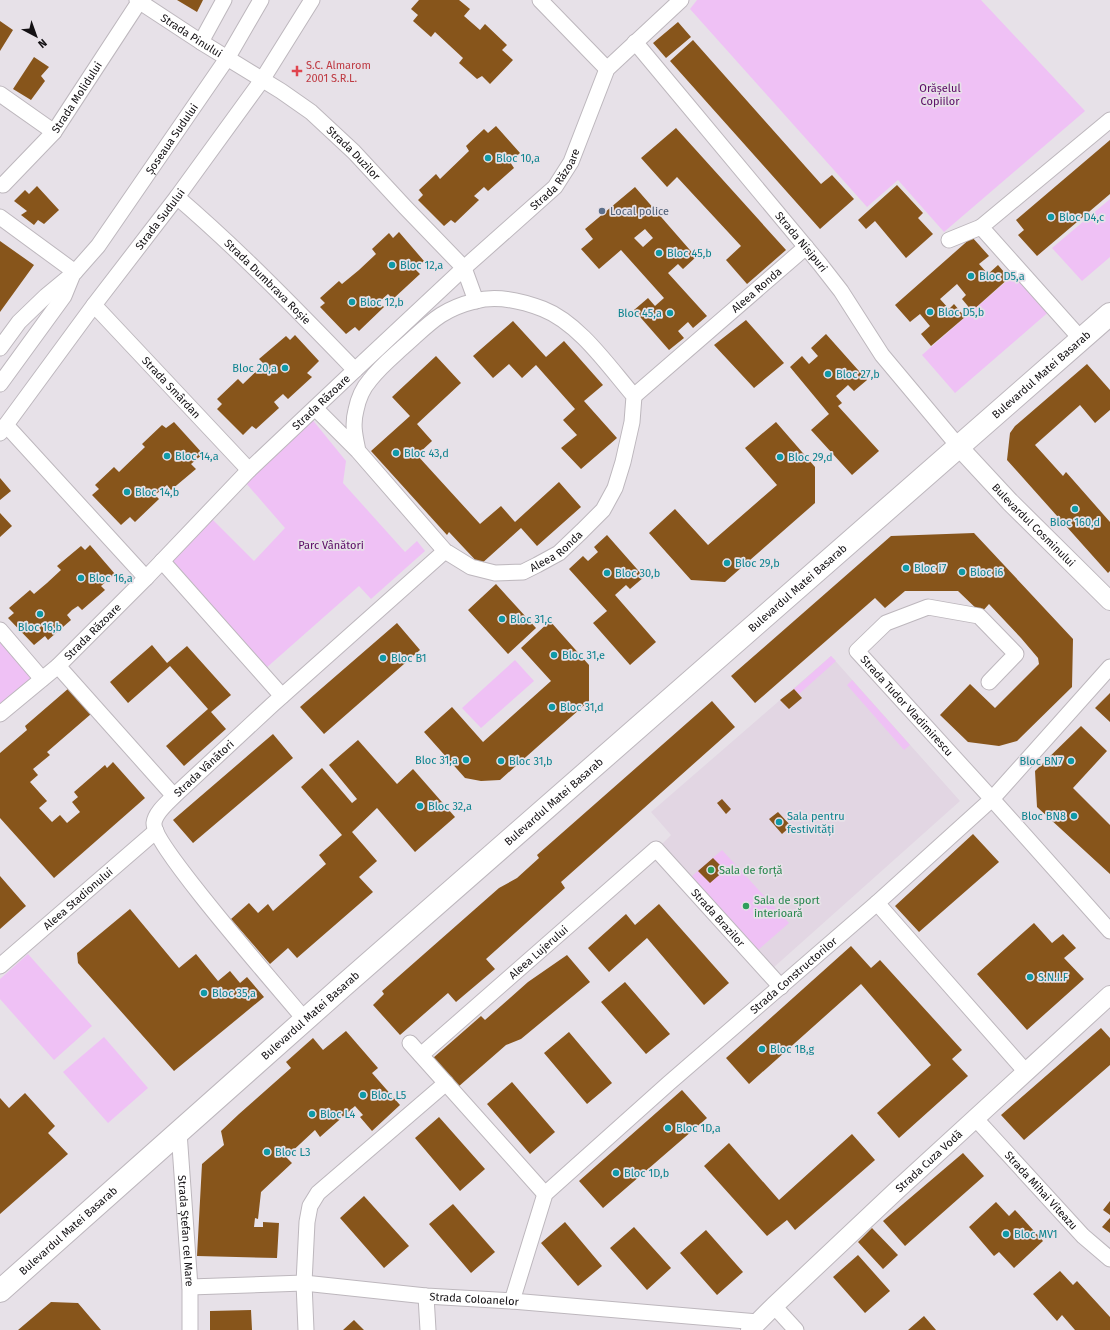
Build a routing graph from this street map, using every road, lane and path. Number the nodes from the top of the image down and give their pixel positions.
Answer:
1 (224, 0) edge
2 (261, 0) edge
3 (312, 0) edge
4 (540, 0) edge
5 (680, 0) edge
6 (138, 1) edge
7 (201, 42) junction
8 (635, 42) junction
9 (228, 57) junction
10 (607, 69) junction
11 (262, 80) junction
12 (0, 94) edge
13 (1110, 120) edge
14 (54, 132) junction
15 (3, 185) dead end
16 (177, 197) junction
17 (0, 217) edge
18 (981, 227) junction
19 (949, 240) dead end
20 (806, 247) junction
21 (464, 268) junction
22 (74, 272) junction
23 (476, 301) junction
24 (94, 305) junction
25 (1110, 314) edge
26 (1081, 339) junction
27 (0, 348) edge
28 (355, 370) junction
29 (0, 384) edge
30 (634, 396) junction
31 (315, 408) junction
32 (3, 429) edge
33 (959, 447) junction
34 (358, 451) junction
35 (249, 470) junction
36 (445, 551) junction
37 (162, 561) junction
38 (146, 578) junction
39 (1110, 601) edge
40 (0, 630) edge
41 (58, 666) junction
42 (1110, 667) edge
43 (42, 679) junction
44 (989, 682) dead end
45 (282, 696) junction
46 (0, 714) edge
47 (174, 796) junction
48 (992, 799) junction
49 (156, 831) junction
50 (656, 849) joint
51 (877, 903) junction
52 (1110, 931) edge
53 (0, 966) edge
54 (781, 987) junction
55 (1110, 995) edge
56 (306, 1020) junction
57 (410, 1043) dead end
58 (421, 1055) junction
59 (1026, 1072) junction
60 (446, 1083) junction
61 (975, 1118) junction
62 (178, 1132) junction
63 (545, 1194) junction
64 (1110, 1259) edge
65 (304, 1283) junction
66 (190, 1287) junction
67 (0, 1291) edge
68 (426, 1296) junction
69 (512, 1301) junction
70 (774, 1306) junction
71 (754, 1326) edge
72 (190, 1330) edge
73 (306, 1330) edge
74 (428, 1330) edge
75 (796, 1330) edge

1 - 7 street
2 - 9 street, Șoseaua Sudului
3 - 11 street, Strada Sudului
4 - 10 street
5 - 8 street, Strada Răzoare
6 - 7 street, Strada Pinului
6 - 14 street, Strada Molidului
7 - 9 street, Strada Pinului
8 - 10 street, Strada Răzoare
8 - 20 street, Strada Nisipuri
9 - 11 street, Strada Duzilor
9 - 22 street, Șoseaua Sudului
10 - 21 street, Strada Răzoare
11 - 16 street, Strada Sudului
11 - 21 street, Strada Duzilor
12 - 14 street
13 - 18 street
14 - 15 street, Strada Molidului
16 - 24 street, Strada Sudului
16 - 28 street, Strada Dumbrava Roșie
17 - 22 street
18 - 19 street
18 - 26 street
20 - 30 street, Aleea Ronda
20 - 33 street, Strada Nisipuri
21 - 23 street
21 - 28 street, Strada Răzoare
22 - 27 street, Șoseaua Sudului
22 - 29 street, Șoseaua Sudului
23 - 30 street, Aleea Ronda
23 - 34 street, Aleea Ronda
24 - 32 street, Strada Sudului
24 - 35 street, Strada Smârdan
25 - 26 main road, Bulevardul Matei Basarab
26 - 33 main road, Bulevardul Matei Basarab
28 - 31 street, Strada Răzoare
30 - 36 street, Aleea Ronda
31 - 34 street, Aleea Ronda
31 - 35 street, Strada Răzoare
32 - 38 street
33 - 39 street, Bulevardul Cosminului
33 - 56 main road, Bulevardul Matei Basarab
34 - 36 street, Aleea Ronda
35 - 37 street, Strada Răzoare
36 - 45 street, Strada Vânători
37 - 38 street, Strada Răzoare
37 - 45 street
38 - 41 street, Strada Răzoare
40 - 43 street
41 - 43 street
41 - 47 street, Strada Răzoare
42 - 48 street, Strada Constructorilor
43 - 46 street
44 - 48 street, Strada Tudor Vladimirescu
45 - 47 street, Strada Vânători
47 - 49 street, Strada Vânători
48 - 51 street, Strada Constructorilor
48 - 52 street, Strada Tudor Vladimirescu
49 - 53 street, Aleea Stadionului
49 - 56 street
50 - 54 street, Strada Brazilor
50 - 58 street, Aleea Lujerului
51 - 54 street, Strada Constructorilor
51 - 59 street
54 - 63 street, Strada Constructorilor
55 - 59 street, Strada Cuza Vodă
56 - 62 main road, Bulevardul Matei Basarab
57 - 58 street
58 - 60 street
59 - 61 street, Strada Cuza Vodă
60 - 63 street
60 - 65 street
61 - 64 street, Strada Mihai Viteazu
61 - 70 street, Strada Cuza Vodă
62 - 66 street, Strada Ștefan cel Mare
62 - 67 main road, Bulevardul Matei Basarab
63 - 69 street
65 - 66 street, Strada Coloanelor
65 - 68 street, Strada Coloanelor
65 - 73 street
66 - 72 street, Strada Ștefan cel Mare
68 - 69 street, Strada Coloanelor
68 - 74 street
69 - 71 street, Strada Coloanelor
70 - 71 street, Strada Cuza Vodă
70 - 75 street

